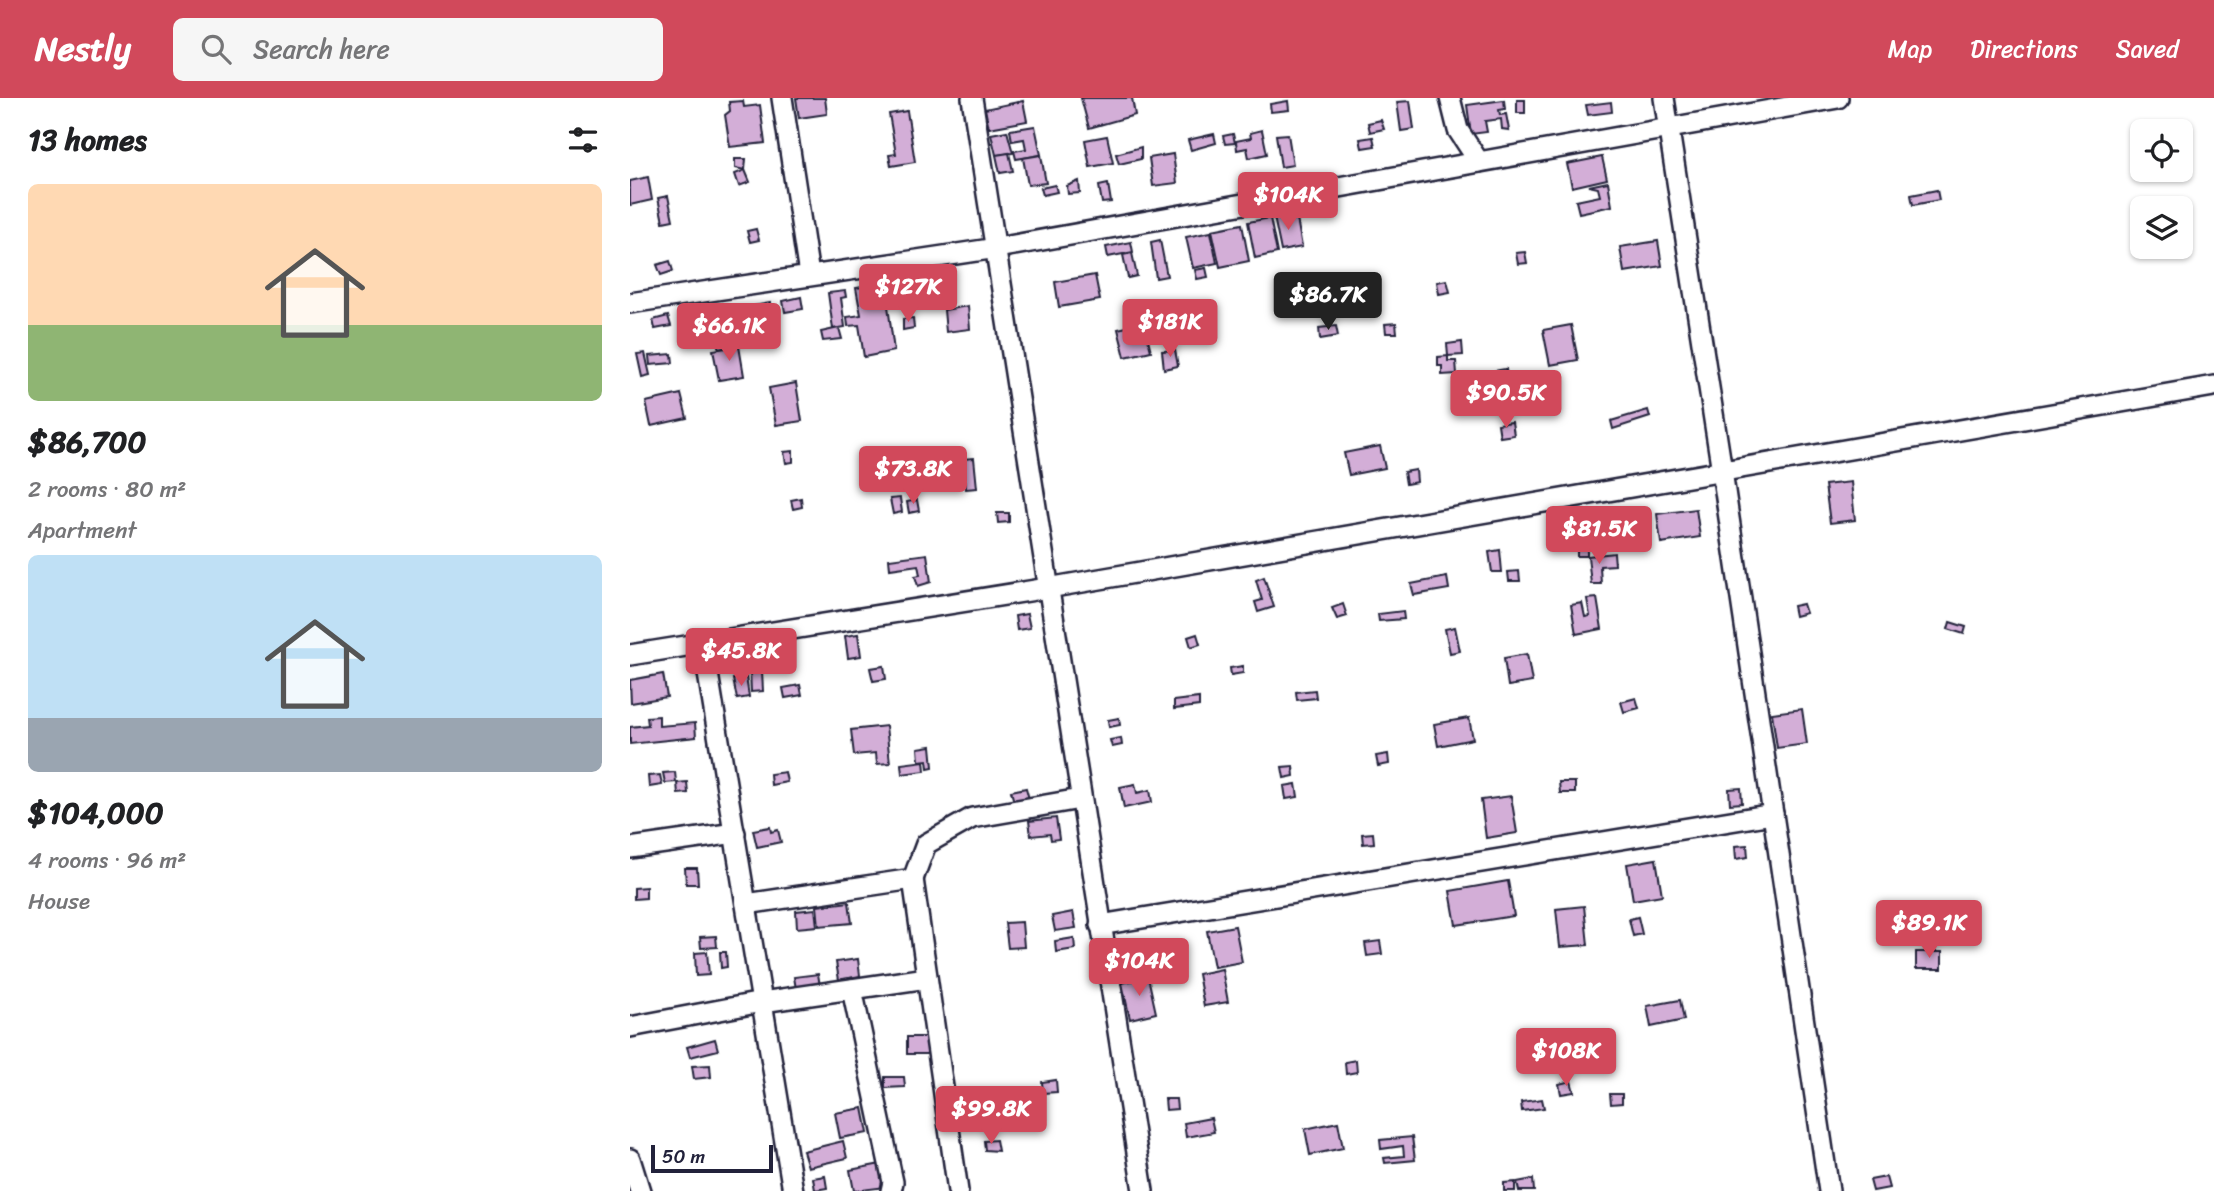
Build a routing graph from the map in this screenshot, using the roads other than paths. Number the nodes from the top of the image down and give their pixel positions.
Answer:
1 (782, 98) edge
2 (972, 98) edge
3 (1450, 98) edge
4 (1664, 98) edge
5 (1838, 98) edge
6 (1669, 129) junction
7 (1479, 162) junction
8 (997, 248) junction
9 (809, 275) junction
10 (631, 299) edge
11 (2214, 386) edge
12 (1722, 471) junction
13 (1048, 588) junction
14 (703, 643) junction
15 (630, 654) edge
16 (1080, 799) junction
17 (1773, 814) junction
18 (735, 834) junction
19 (630, 848) edge
20 (913, 879) junction
21 (746, 904) junction
22 (1100, 925) junction
23 (928, 978) junction
24 (852, 989) junction
25 (762, 1002) junction
26 (630, 1027) edge
27 (630, 1159) edge
28 (640, 1191) edge
29 (793, 1191) edge
30 (891, 1191) edge
31 (958, 1191) edge
32 (1143, 1191) edge
33 (1829, 1191) edge

1 - 9 street
2 - 8 street
3 - 7 street
4 - 6 street
5 - 6 street
6 - 7 street
6 - 12 street
7 - 8 street
8 - 9 street
8 - 13 street
9 - 10 street
11 - 12 street
12 - 13 street
12 - 17 street
13 - 14 street
13 - 16 street
14 - 15 street
14 - 18 street
16 - 20 street
16 - 22 street
17 - 22 street
17 - 33 street
18 - 19 street
18 - 21 street
20 - 21 street
20 - 23 street
21 - 25 street
22 - 32 street
23 - 24 street
23 - 31 street
24 - 25 street
24 - 30 street
25 - 26 street
25 - 29 street
27 - 28 street

